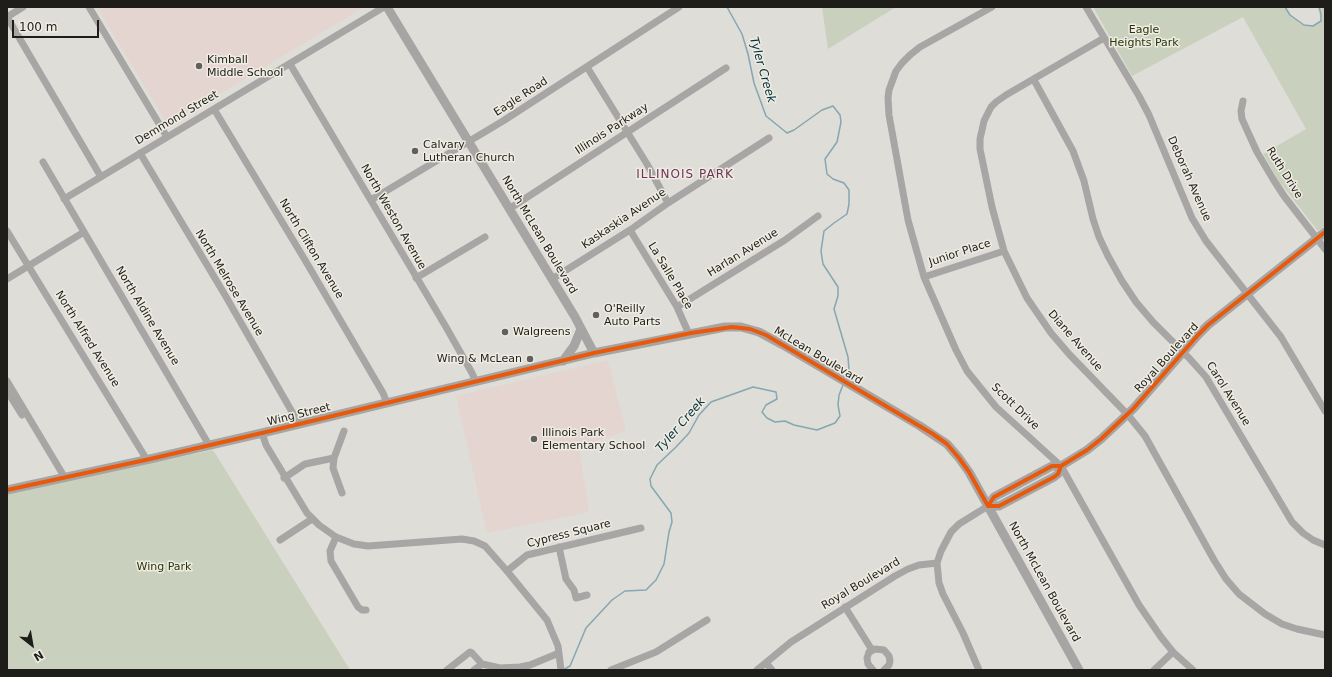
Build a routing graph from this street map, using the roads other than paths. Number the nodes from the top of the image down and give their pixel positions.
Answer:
1 (23, 7) edge
2 (89, 7) edge
3 (384, 7) edge
4 (388, 7) edge
5 (679, 7) edge
6 (992, 7) edge
7 (1086, 7) edge
8 (7, 17) edge
9 (1104, 38) junction
10 (290, 64) junction
11 (587, 67) junction
12 (726, 68) dead end
13 (1034, 80) junction
14 (1243, 101) dead end
15 (214, 109) junction
16 (627, 133) junction
17 (167, 137) junction
18 (769, 138) dead end
19 (469, 141) junction
20 (140, 153) junction
21 (43, 162) dead end
22 (101, 177) junction
23 (64, 199) junction
24 (371, 200) junction
25 (668, 203) junction
26 (510, 209) junction
27 (818, 216) dead end
28 (630, 230) junction
29 (7, 231) edge
30 (84, 232) junction
31 (1325, 232) edge
32 (485, 237) dead end
33 (1317, 238) junction
34 (1325, 249) edge
35 (1004, 251) junction
36 (29, 266) junction
37 (924, 277) junction
38 (416, 278) junction
39 (7, 279) edge
40 (552, 279) junction
41 (1249, 294) junction
42 (677, 307) junction
43 (581, 328) junction
44 (689, 334) junction
45 (1184, 352) junction
46 (594, 353) junction
47 (563, 360) junction
48 (7, 381) edge
49 (476, 382) junction
50 (7, 391) edge
51 (387, 402) junction
52 (1325, 411) edge
53 (1128, 415) junction
54 (299, 424) junction
55 (344, 431) dead end
56 (262, 434) junction
57 (209, 445) junction
58 (334, 458) junction
59 (147, 460) junction
60 (1062, 466) junction
61 (63, 478) junction
62 (284, 478) junction
63 (7, 490) edge
64 (342, 493) dead end
65 (988, 506) junction
66 (312, 519) junction
67 (641, 528) dead end
68 (336, 537) junction
69 (280, 540) dead end
70 (1325, 545) edge
71 (559, 547) junction
72 (937, 563) junction
73 (507, 571) junction
74 (586, 595) dead end
75 (845, 607) junction
76 (366, 610) dead end
77 (707, 620) dead end
78 (1325, 635) edge
79 (872, 650) junction
80 (1173, 652) junction
81 (559, 653) junction
82 (766, 663) junction
83 (482, 664) junction
84 (561, 666) edge
85 (447, 670) edge
86 (474, 670) edge
87 (611, 670) edge
88 (757, 670) edge
89 (772, 670) edge
90 (873, 670) edge
91 (884, 670) edge
92 (979, 670) edge
93 (1079, 670) edge
94 (1154, 670) edge
95 (1193, 670) edge

1 - 8 street
2 - 17 street
3 - 10 street, Demmond Street
4 - 19 main road, North McLean Boulevard
5 - 11 street, Eagle Road
6 - 37 street, Scott Drive
7 - 9 street, Deborah Avenue
8 - 22 street
9 - 13 street, Diane Avenue
9 - 41 street, Deborah Avenue
10 - 15 street, Demmond Street
10 - 24 street, North Weston Avenue
11 - 16 street
11 - 19 street, Eagle Road
12 - 16 street, Illinois Parkway
13 - 35 street, Diane Avenue
13 - 45 street, Carol Avenue
14 - 33 street, Ruth Drive
15 - 17 street, Demmond Street
15 - 51 street, North Clifton Avenue
16 - 25 street
16 - 26 street, Illinois Parkway
17 - 20 street, Demmond Street
18 - 25 street, Kaskaskia Avenue
19 - 24 street, Eagle Road
19 - 26 main road, North McLean Boulevard
20 - 22 street, Demmond Street
20 - 54 street, North Melrose Avenue
21 - 23 street, North Aldine Avenue
22 - 23 street, Demmond Street
23 - 30 street, North Aldine Avenue
24 - 38 street, North Weston Avenue
25 - 28 street, Kaskaskia Avenue
26 - 40 main road, North McLean Boulevard
27 - 42 street, Harlan Avenue
28 - 40 street, Kaskaskia Avenue
28 - 42 street, La Salle Place
29 - 36 street, North Alfred Avenue
30 - 36 street
30 - 57 street, North Aldine Avenue
31 - 33 main road, Royal Boulevard
32 - 38 street
33 - 34 street, Ruth Drive
33 - 41 main road, Royal Boulevard
35 - 37 street, Junior Place
35 - 53 street, Diane Avenue
36 - 39 street
36 - 59 street, North Alfred Avenue
37 - 60 street, Scott Drive
38 - 49 street, North Weston Avenue
40 - 43 main road, North McLean Boulevard
41 - 45 main road, Royal Boulevard
41 - 52 street, Deborah Avenue
42 - 44 street, La Salle Place
43 - 46 main road, North McLean Boulevard
43 - 47 main road
44 - 46 main road, McLean Boulevard
44 - 65 main road, McLean Boulevard
45 - 53 main road, Royal Boulevard
45 - 70 street, Carol Avenue
46 - 47 main road, Wing Street
47 - 49 main road, Wing Street
48 - 61 street
49 - 51 main road, Wing Street
50 - 61 street
51 - 54 main road, Wing Street
53 - 60 main road, Royal Boulevard
53 - 78 street, Diane Avenue
54 - 56 main road, Wing Street
55 - 58 street
56 - 57 main road, Wing Street
56 - 62 street
57 - 59 main road, Wing Street
58 - 62 street
58 - 64 street
59 - 61 main road, Wing Street
60 - 65 main road, Royal Boulevard
60 - 80 street, Scott Drive
61 - 63 main road, Wing Street
62 - 66 street
65 - 72 street, Royal Boulevard
65 - 93 main road, North McLean Boulevard
66 - 68 street
66 - 69 street
67 - 71 street, Cypress Square
68 - 73 street
68 - 76 street
71 - 73 street, Cypress Square
71 - 74 street
72 - 75 street, Royal Boulevard
72 - 92 street
73 - 81 street
75 - 79 street
75 - 82 street, Royal Boulevard
77 - 87 street
79 - 90 street
79 - 91 street
80 - 94 street
80 - 95 street, Scott Drive
81 - 83 street
81 - 84 street
82 - 88 street, Royal Boulevard
82 - 89 street
83 - 85 street
83 - 86 street

